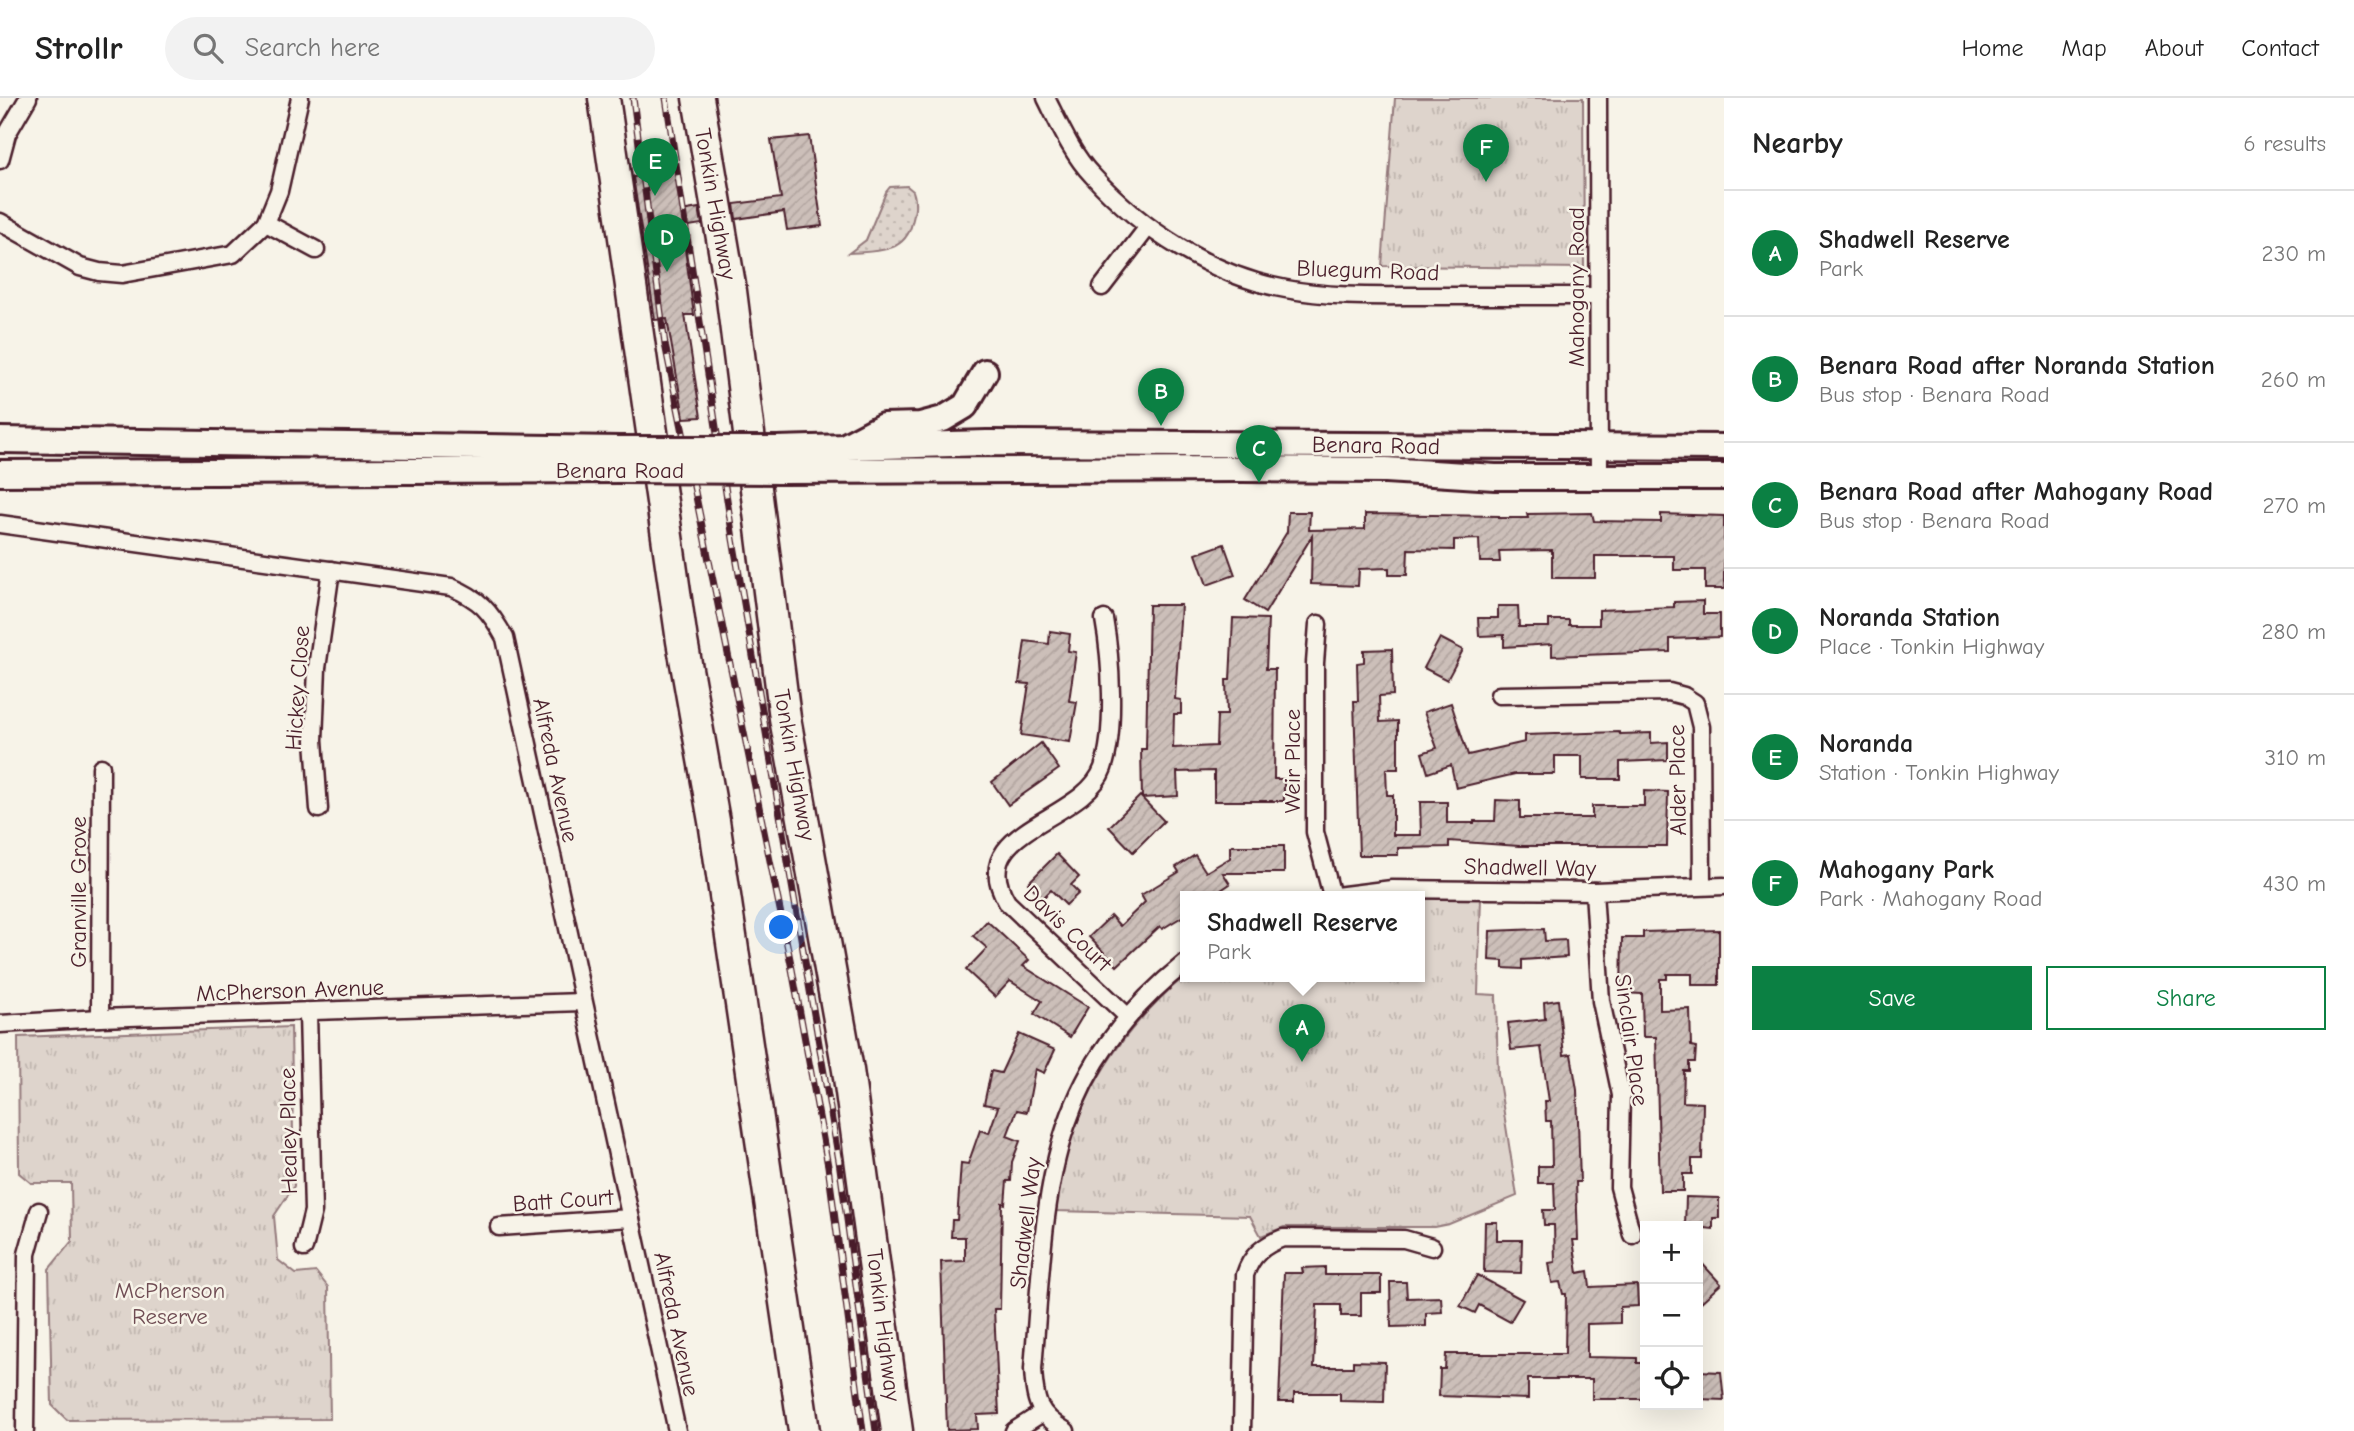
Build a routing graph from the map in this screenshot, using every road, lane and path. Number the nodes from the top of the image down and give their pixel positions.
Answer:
1 (28, 98) edge
2 (300, 98) edge
3 (604, 98) edge
4 (698, 98) edge
5 (1046, 98) edge
6 (1598, 98) edge
7 (0, 160) edge
8 (0, 222) edge
9 (266, 223) junction
10 (1148, 227) junction
11 (316, 250) dead end
12 (1102, 287) dead end
13 (1599, 296) junction
14 (985, 372) dead end
15 (0, 440) edge
16 (987, 443) junction
17 (1292, 444) junction
18 (844, 447) junction
19 (1599, 447) junction
20 (1724, 447) edge
21 (620, 459) junction
22 (778, 460) junction
23 (1241, 469) junction
24 (1386, 470) junction
25 (0, 473) edge
26 (1599, 477) junction
27 (1724, 477) edge
28 (0, 524) edge
29 (331, 570) junction
30 (1104, 619) dead end
31 (1318, 624) dead end
32 (1499, 695) dead end
33 (101, 767) dead end
34 (318, 809) dead end
35 (1702, 886) junction
36 (1724, 886) edge
37 (1333, 891) edge
38 (1370, 891) edge
39 (1594, 891) junction
40 (1180, 967) edge
41 (582, 1002) junction
42 (308, 1013) junction
43 (1126, 1016) junction
44 (100, 1018) junction
45 (0, 1024) edge
46 (39, 1211) dead end
47 (631, 1218) junction
48 (499, 1227) dead end
49 (1632, 1234) dead end
50 (1432, 1247) dead end
51 (304, 1248) dead end
52 (1042, 1413) junction
53 (25, 1431) edge
54 (677, 1431) edge
55 (804, 1431) edge
56 (897, 1431) edge
57 (1014, 1431) edge
58 (1066, 1431) edge
59 (1242, 1431) edge

1 - 7 street
2 - 9 street
3 - 55 highway
4 - 56 highway, Tonkin Highway
5 - 10 street, Bluegum Road
6 - 13 street, Mahogany Road
8 - 9 street
9 - 11 street
10 - 12 street
10 - 13 street, Bluegum Road
13 - 19 street, Mahogany Road
14 - 18 main road
15 - 21 main road, Benara Road
16 - 17 main road, Benara Road
16 - 18 main road, Benara Road
16 - 23 main road, Benara Road
17 - 19 main road, Benara Road
17 - 24 main road
18 - 22 main road, Benara Road
19 - 20 main road, Benara Road
19 - 26 street, Mahogany Road
21 - 22 main road, Benara Road, bridge
21 - 25 main road, Benara Road
22 - 23 main road, Benara Road
23 - 24 main road, Benara Road
24 - 26 main road, Benara Road
26 - 27 main road, Benara Road
28 - 29 street, Alfreda Avenue
29 - 34 street, Hickey Close
29 - 41 street, Alfreda Avenue
30 - 43 street, Davis Court
31 - 37 street, Weir Place
32 - 35 street, Alder Place
33 - 44 street, Granville Grove
35 - 36 street, Shadwell Way
35 - 39 street, Shadwell Way
38 - 39 street, Shadwell Way
39 - 49 street, Sinclair Place
40 - 43 street, Shadwell Way
41 - 42 street, McPherson Avenue
41 - 47 street, Alfreda Avenue
42 - 44 street, McPherson Avenue
42 - 51 street, Healey Place
43 - 52 street, Shadwell Way
44 - 45 street, McPherson Avenue
46 - 53 street
47 - 48 street, Batt Court
47 - 54 street, Alfreda Avenue
50 - 59 street
52 - 57 street
52 - 58 street

